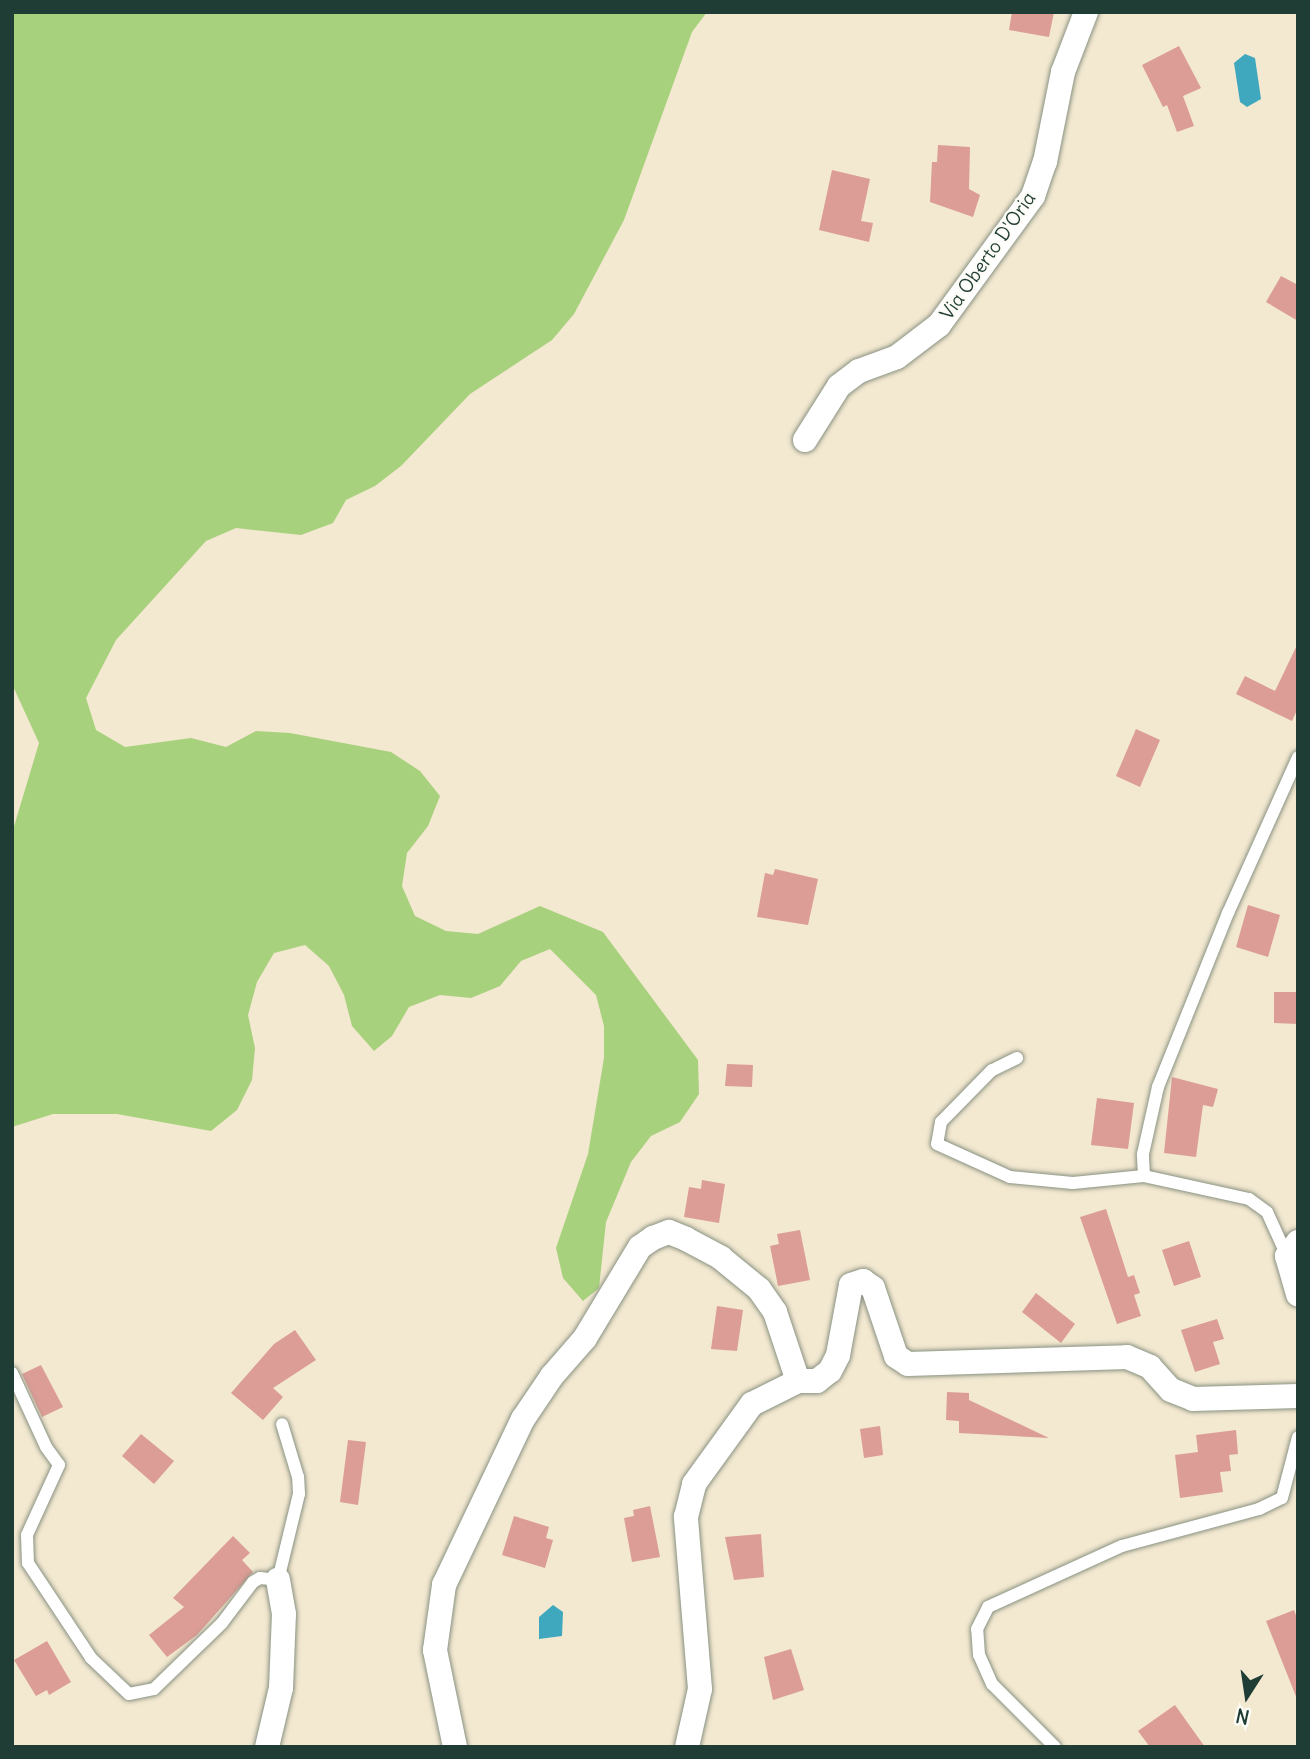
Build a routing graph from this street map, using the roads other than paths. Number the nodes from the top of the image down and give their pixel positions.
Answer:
1 (1086, 12) edge
2 (806, 440) dead end
3 (1298, 757) edge
4 (1017, 1058) dead end
5 (1143, 1176) junction
6 (1292, 1249) edge
7 (1298, 1294) edge
8 (12, 1373) edge
9 (798, 1381) junction
10 (1298, 1396) edge
11 (282, 1424) dead end
12 (1298, 1437) edge
13 (278, 1580) junction
14 (267, 1747) edge
15 (456, 1747) edge
16 (687, 1747) edge
17 (1055, 1747) edge

1 - 2 street, Via Oberto D'Oria
3 - 5 lane
4 - 5 lane
5 - 6 lane
6 - 7 street
8 - 13 lane
9 - 10 street
9 - 15 street
9 - 16 street
11 - 13 lane
12 - 17 lane
13 - 14 street

